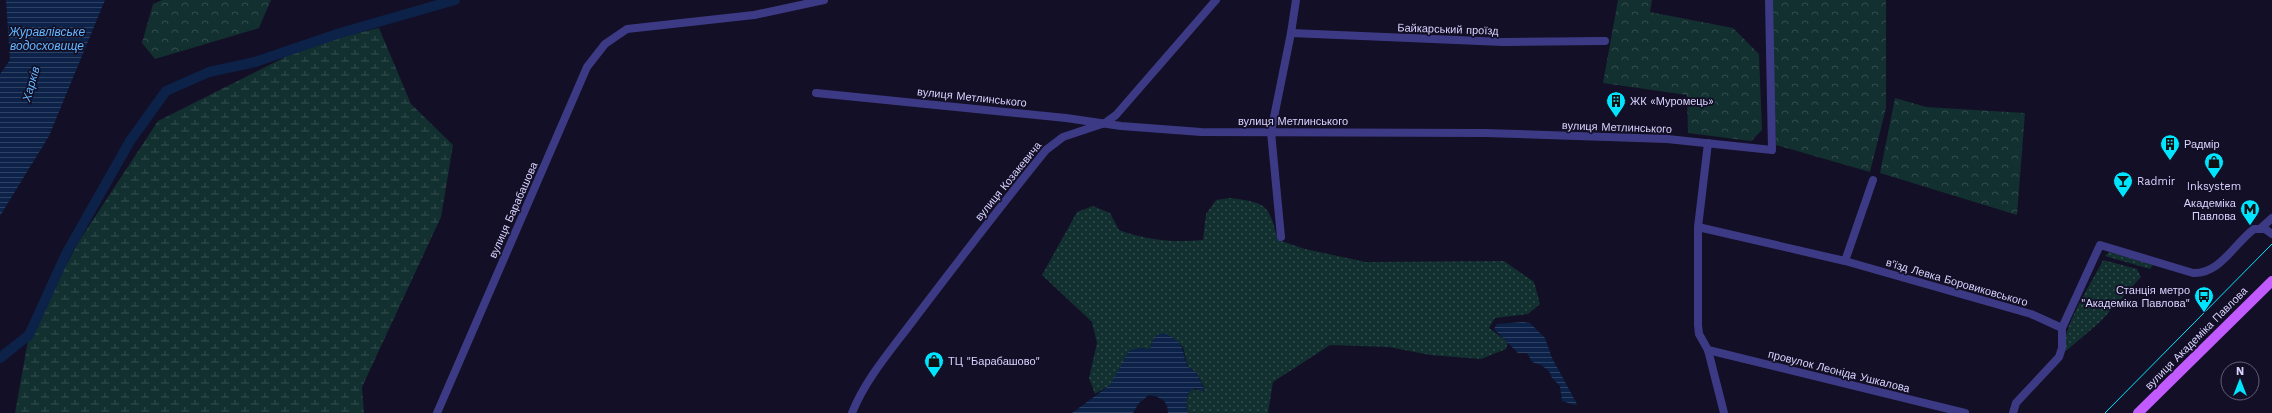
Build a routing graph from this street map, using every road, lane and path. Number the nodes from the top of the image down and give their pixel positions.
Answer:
1 (824, 0) edge
2 (1216, 0) edge
3 (1296, 0) edge
4 (1768, 0) edge
5 (1291, 34) junction
6 (1605, 41) dead end
7 (816, 93) dead end
8 (1105, 123) junction
9 (1271, 132) junction
10 (1708, 143) junction
11 (1873, 180) dead end
12 (2272, 218) edge
13 (1698, 227) junction
14 (2261, 228) junction
15 (2272, 234) edge
16 (1281, 237) dead end
17 (1844, 262) junction
18 (2272, 281) edge
19 (2062, 328) junction
20 (1708, 350) junction
21 (437, 413) edge
22 (852, 413) edge
23 (1724, 413) edge
24 (1965, 413) edge
25 (2013, 413) edge
26 (2138, 413) edge

1 - 21 street, вулиця Барабашова
2 - 8 street, вулиця Козакевича
3 - 5 street
4 - 10 street, вулиця Метлинського
5 - 6 street, Байкарський проїзд
5 - 9 street
7 - 8 street, вулиця Метлинського
8 - 9 street, вулиця Метлинського
8 - 22 street, вулиця Козакевича
9 - 10 street, вулиця Метлинського
9 - 16 street
10 - 13 street
11 - 17 street
12 - 14 street
13 - 17 street, в'їзд Левка Боровиковського
13 - 20 street
14 - 15 street
14 - 19 street
17 - 19 street, в'їзд Левка Боровиковського
18 - 26 main road, вулиця Академіка Павлова
19 - 25 street
20 - 23 street
20 - 24 street, провулок Леоніда Ушкалова

